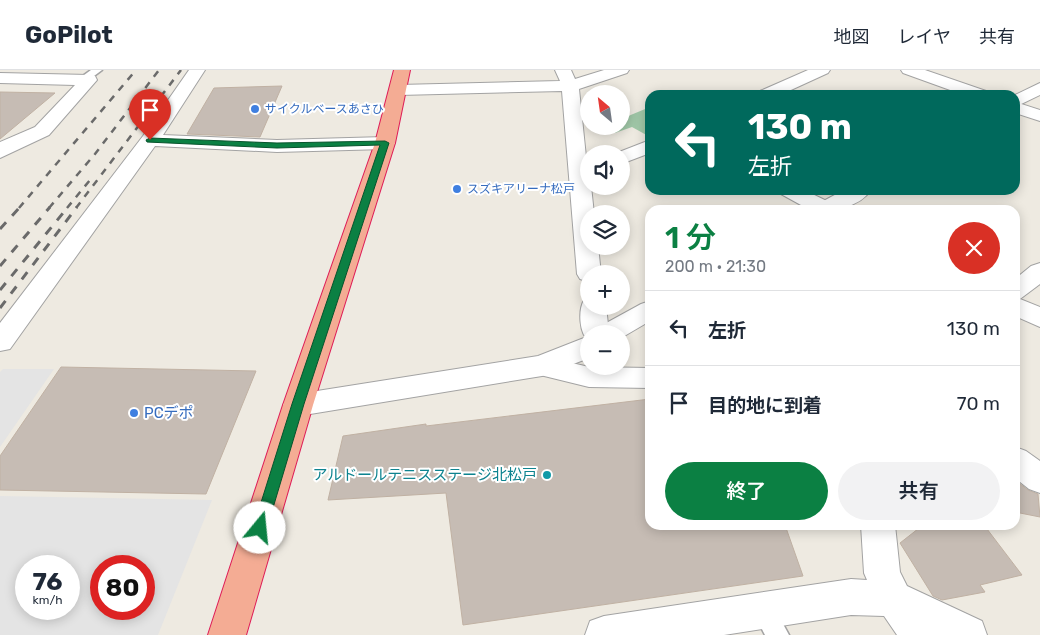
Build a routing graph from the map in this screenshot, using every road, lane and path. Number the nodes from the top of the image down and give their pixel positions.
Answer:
1 (196, 70) edge
2 (402, 70) edge
3 (621, 70) edge
4 (822, 70) edge
5 (909, 70) edge
6 (90, 75) edge
7 (0, 78) edge
8 (567, 78) edge
9 (1040, 88) edge
10 (399, 90) junction
11 (777, 90) edge
12 (966, 90) edge
13 (1020, 99) edge
14 (1020, 109) edge
15 (1040, 116) edge
16 (150, 140) junction
17 (385, 143) junction
18 (645, 148) edge
19 (580, 151) edge
20 (0, 152) edge
21 (630, 154) edge
22 (585, 195) edge
23 (798, 195) edge
24 (852, 195) edge
25 (816, 205) edge
26 (834, 205) edge
27 (589, 265) edge
28 (1040, 271) edge
29 (1020, 288) edge
30 (1020, 308) edge
31 (645, 313) edge
32 (1040, 318) edge
33 (624, 325) edge
34 (0, 342) edge
35 (580, 350) edge
36 (542, 366) junction
37 (645, 378) edge
38 (298, 404) junction
39 (1020, 464) edge
40 (1040, 479) edge
41 (878, 530) edge
42 (894, 599) junction
43 (770, 622) edge
44 (227, 635) edge
45 (604, 635) edge
46 (920, 635) edge
47 (968, 635) edge

1 - 16 street
2 - 10 highway
3 - 8 street
4 - 11 street
5 - 12 street
6 - 7 street
6 - 20 street
8 - 10 street
8 - 19 street
9 - 13 street
10 - 17 highway
14 - 15 street
16 - 17 street
16 - 34 street
17 - 38 highway
18 - 21 street
22 - 27 street
23 - 25 street
24 - 26 street
28 - 29 street
30 - 32 street
31 - 33 street
35 - 36 street
36 - 37 street
36 - 38 street
38 - 44 highway
39 - 40 street
41 - 42 street
42 - 43 street
42 - 46 street
42 - 47 street
43 - 45 street

